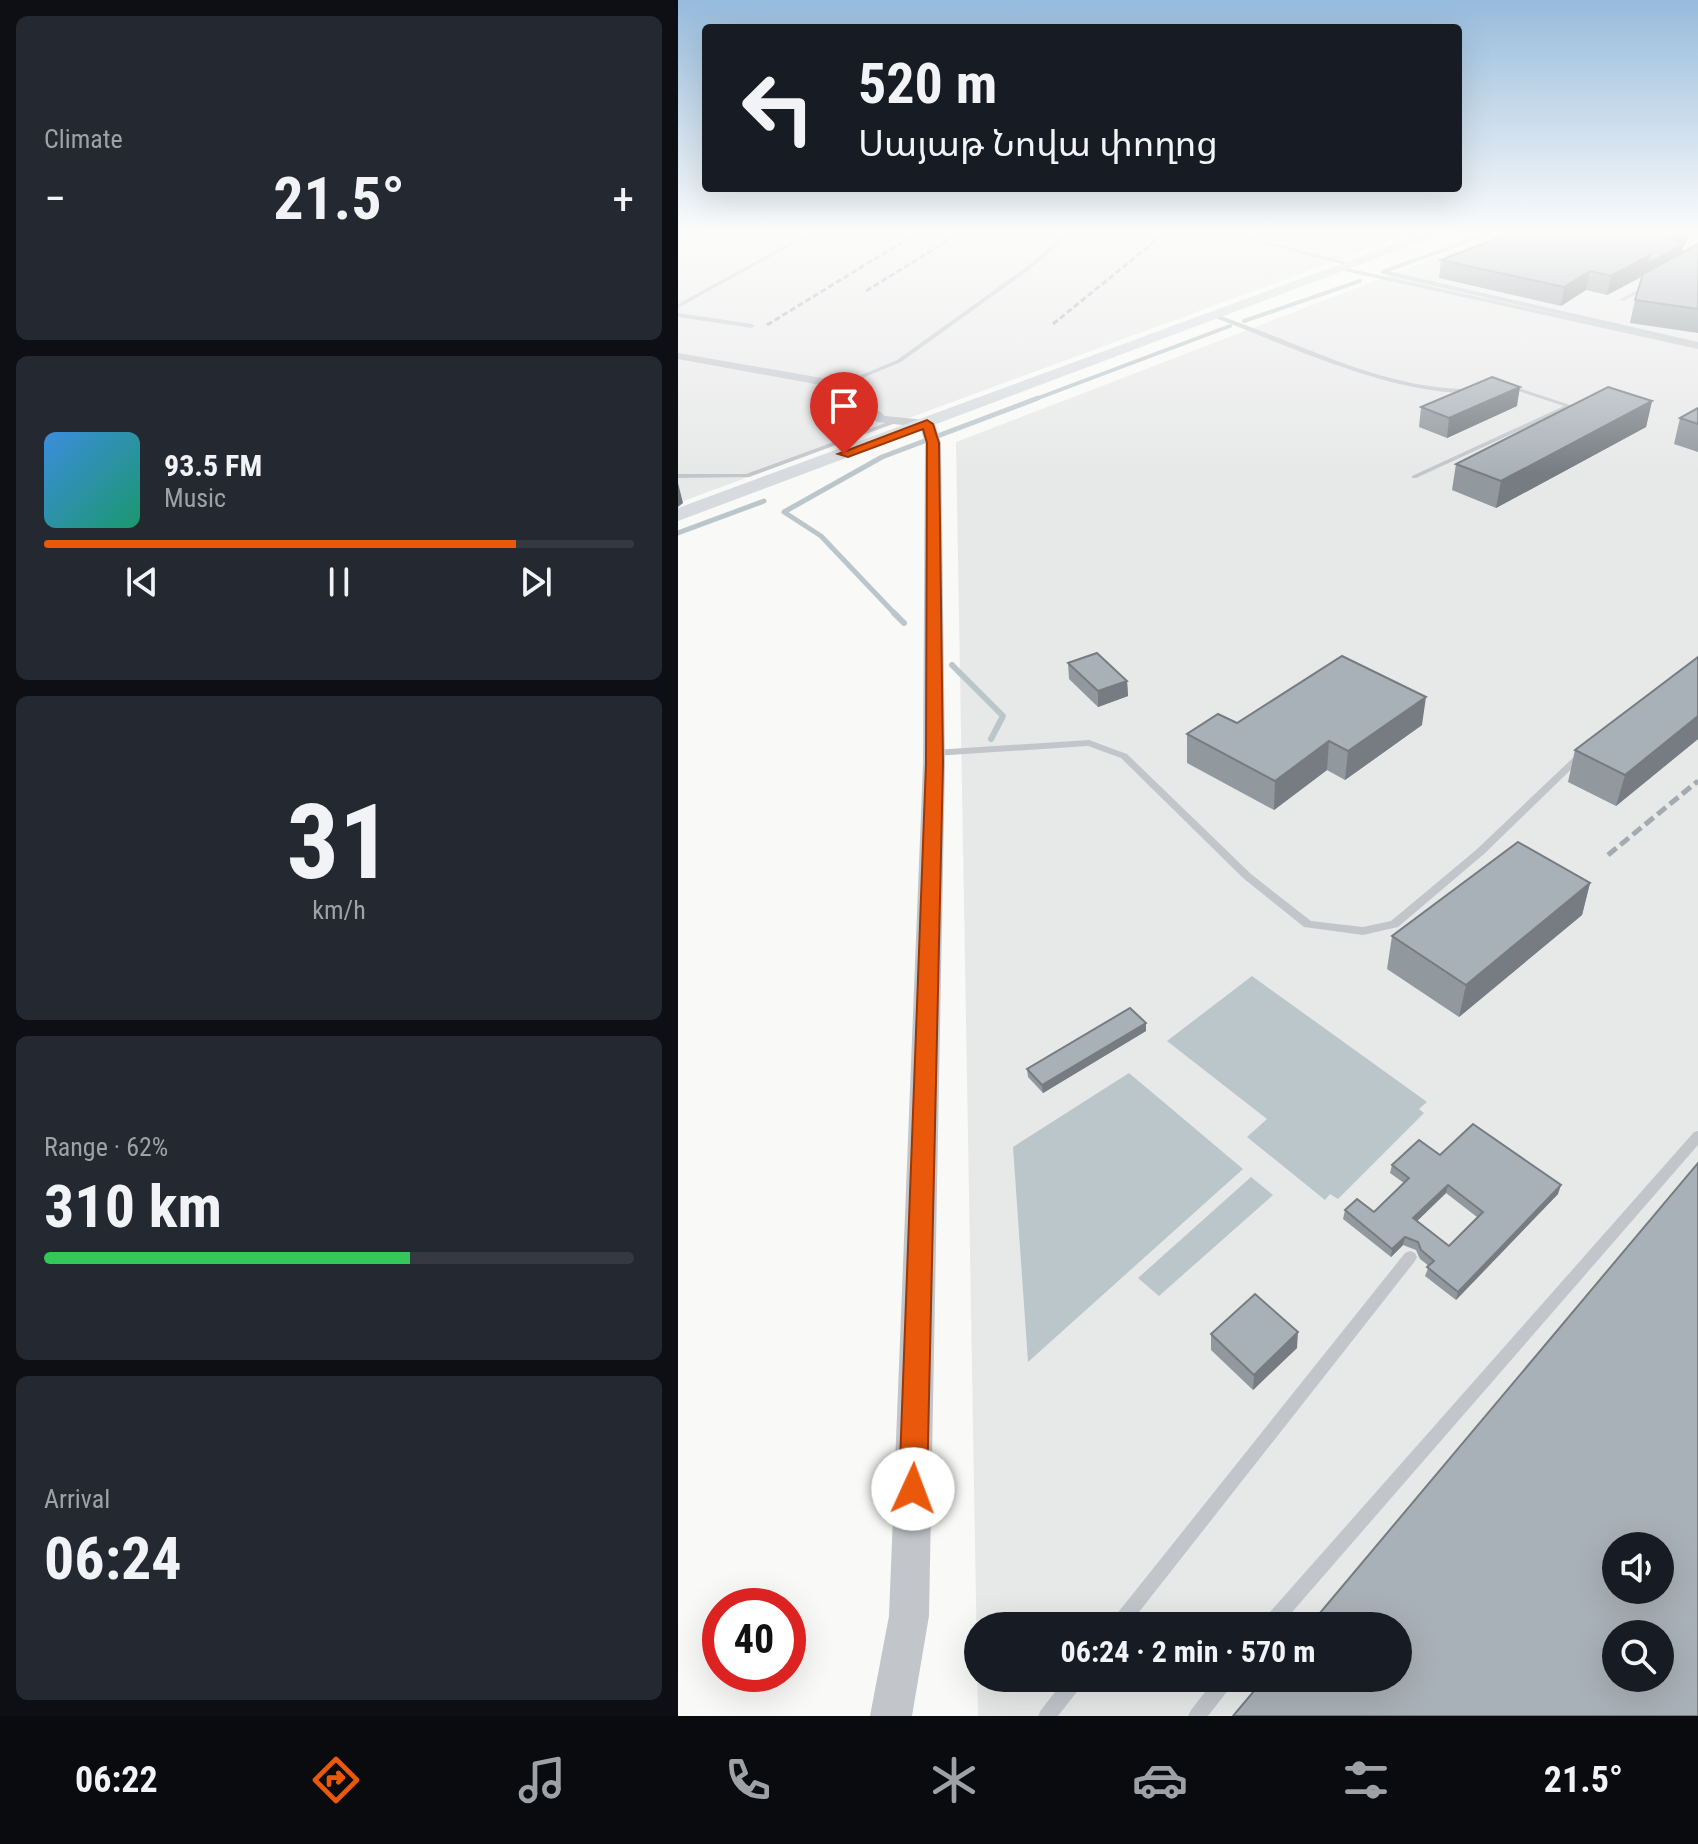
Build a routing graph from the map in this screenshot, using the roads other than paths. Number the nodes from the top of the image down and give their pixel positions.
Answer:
1 (966, 313) edge
2 (1223, 313) edge
3 (1549, 313) edge
4 (678, 315) edge
5 (1215, 316) junction
6 (752, 326) dead end
7 (1698, 347) edge
8 (678, 356) edge
9 (1503, 384) edge
10 (841, 385) junction
11 (1475, 390) edge
12 (899, 420) junction
13 (930, 433) junction
14 (678, 476) edge
15 (1414, 477) dead end
16 (678, 515) edge
17 (1587, 750) edge
18 (934, 753) junction
19 (1698, 1136) edge
20 (1410, 1257) dead end
21 (1129, 1612) edge
22 (1281, 1612) edge
23 (1066, 1692) edge
24 (1216, 1692) edge
25 (891, 1716) edge
26 (1047, 1716) edge
27 (1197, 1716) edge

1 - 10 lane
2 - 5 main road
3 - 7 lane
4 - 6 lane
5 - 11 lane
5 - 13 main road
8 - 10 street
9 - 15 lane
10 - 12 street
12 - 13 street
12 - 14 lane
13 - 16 main road
13 - 18 street
17 - 18 lane
18 - 25 street
19 - 22 lane
20 - 21 lane
23 - 26 lane
24 - 27 lane

